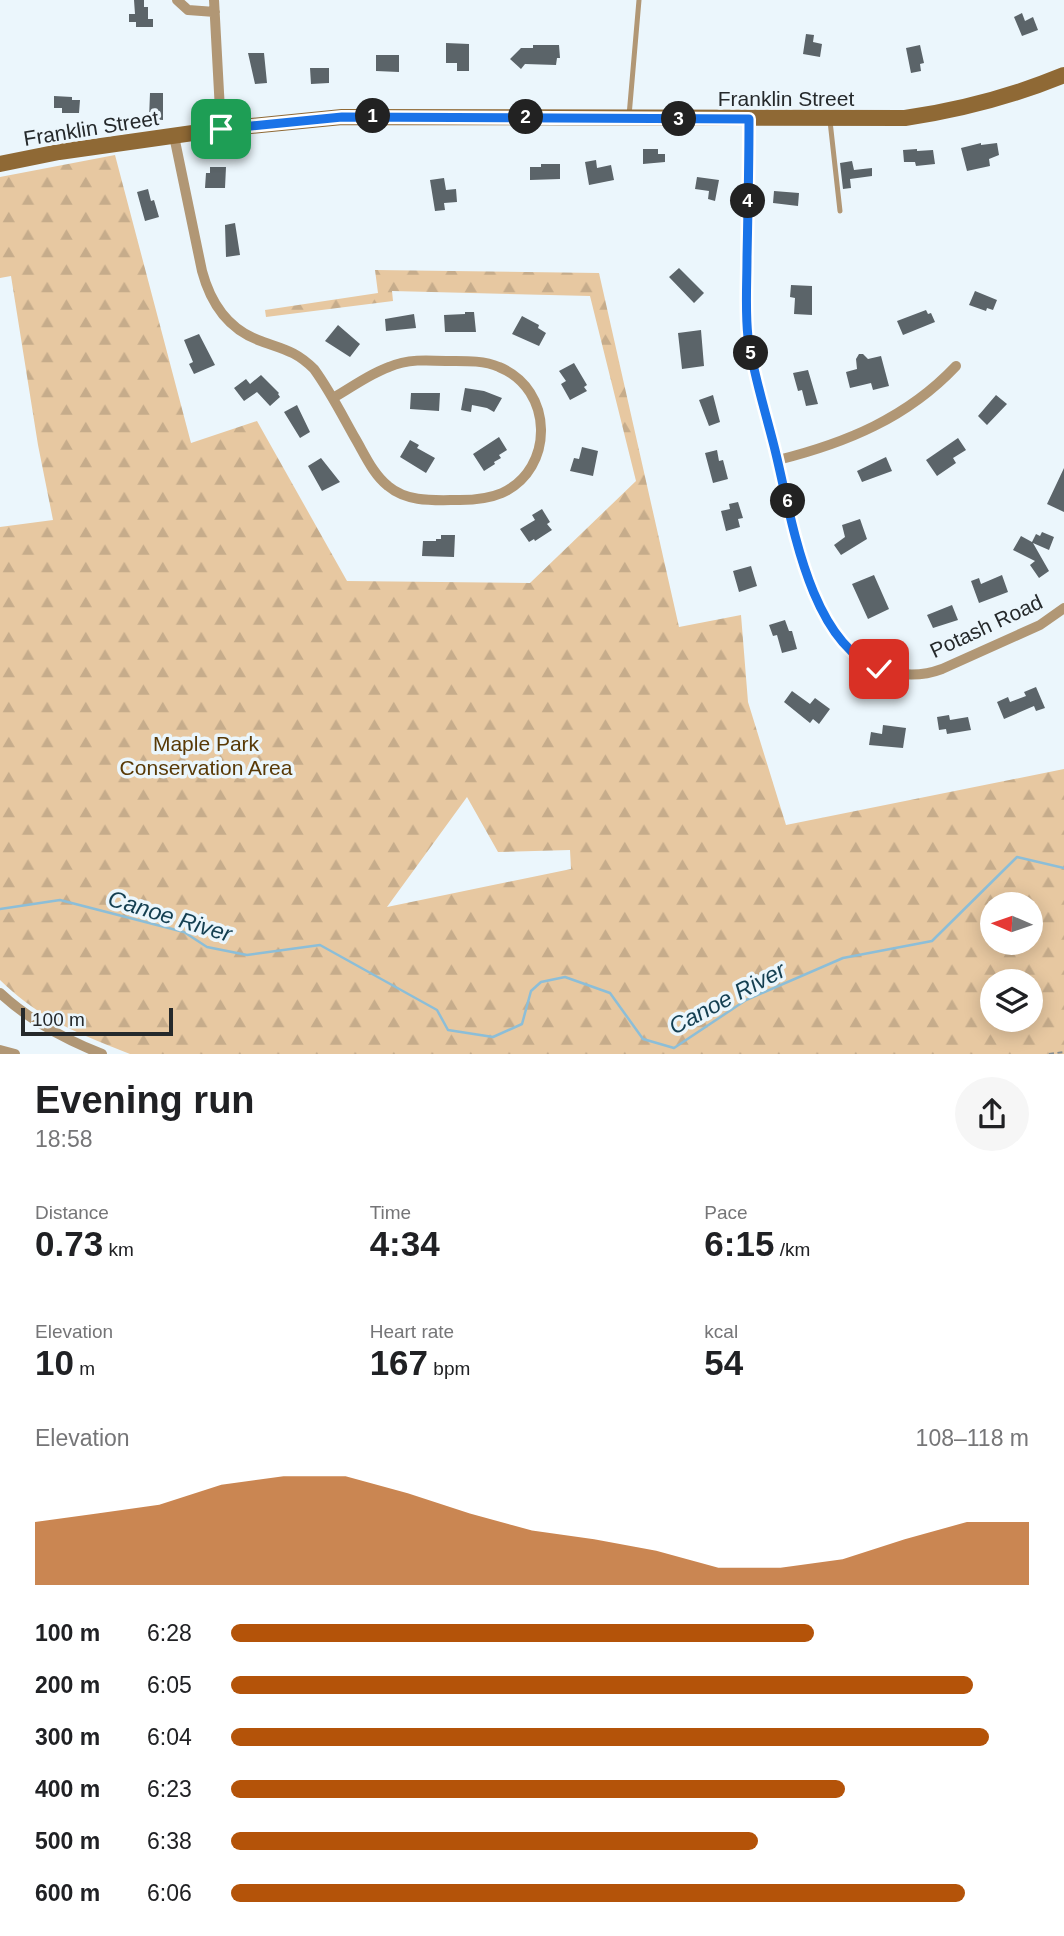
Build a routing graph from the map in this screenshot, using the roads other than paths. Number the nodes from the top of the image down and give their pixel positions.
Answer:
1 (177, 0) edge
2 (639, 0) edge
3 (214, 6) edge
4 (1064, 75) edge
5 (629, 119) junction
6 (749, 119) junction
7 (830, 120) junction
8 (221, 129) junction
9 (174, 136) junction
10 (0, 164) edge
11 (840, 211) dead end
12 (956, 366) dead end
13 (333, 398) junction
14 (778, 460) junction
15 (1064, 608) edge
16 (0, 993) edge
17 (0, 1050) edge
18 (15, 1054) edge
19 (102, 1054) edge

1 - 3 street
2 - 5 lane
3 - 8 street
4 - 7 street, Franklin Street
5 - 6 street, Franklin Street
5 - 8 street, Franklin Street
6 - 7 street, Franklin Street
6 - 14 street, Potash Road
7 - 11 lane
8 - 9 street, Franklin Street
9 - 10 street, Franklin Street
9 - 13 street
12 - 14 street
13 - 13 street
14 - 15 street, Potash Road
16 - 19 street
17 - 18 street

